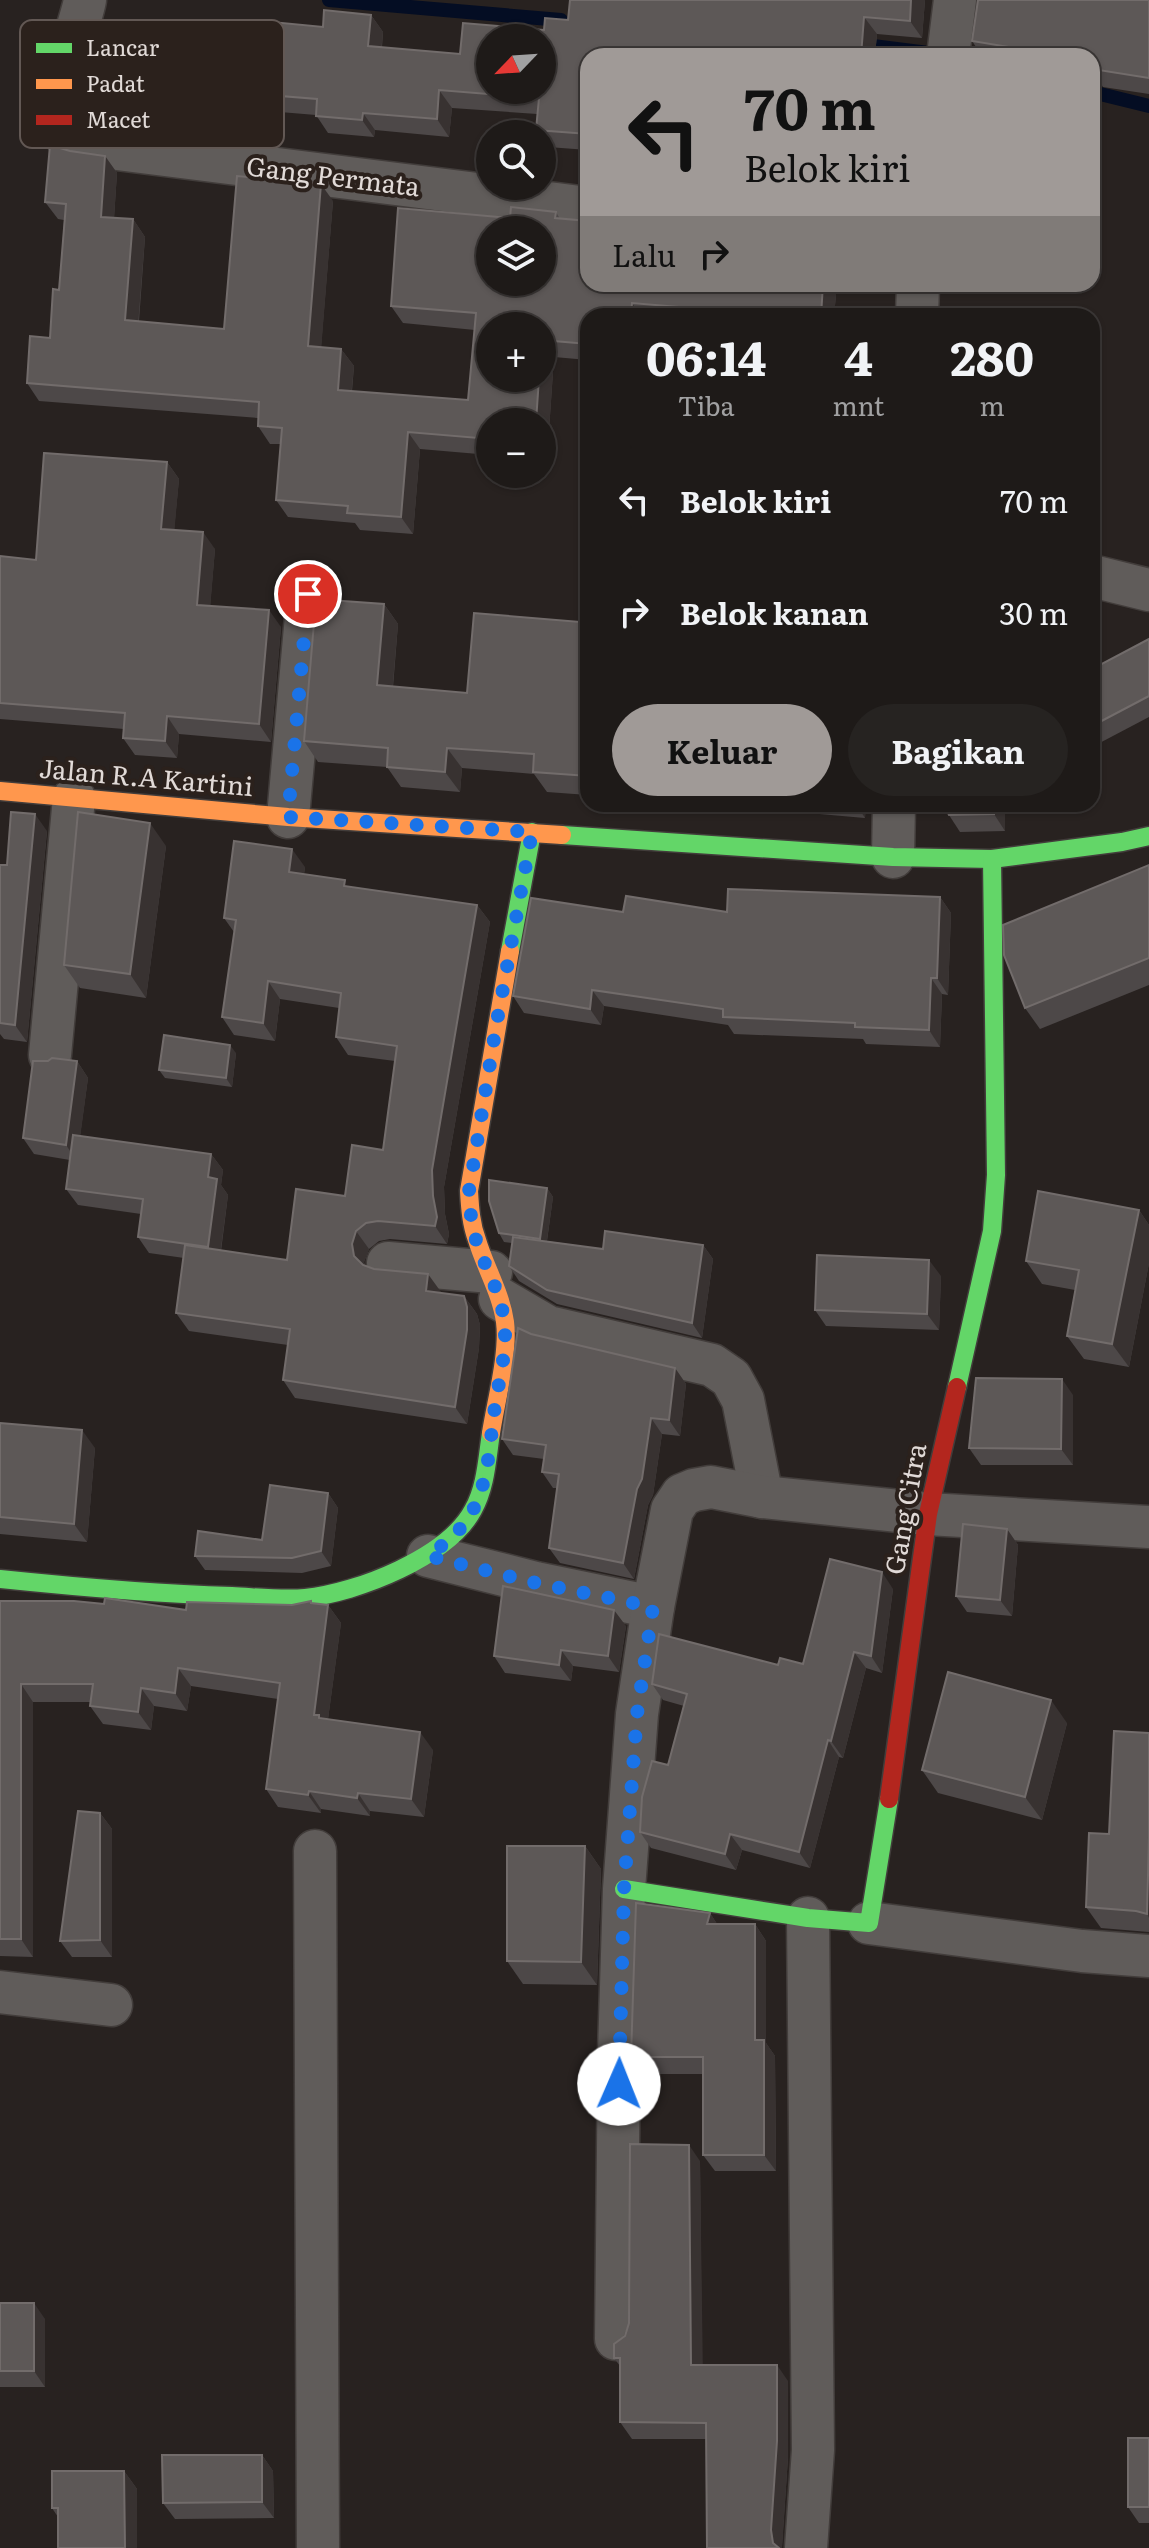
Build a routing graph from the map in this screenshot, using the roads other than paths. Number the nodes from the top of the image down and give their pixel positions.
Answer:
1 (109, 148) edge
2 (580, 207) edge
3 (1100, 578) edge
4 (1149, 590) edge
5 (308, 594) dead end
6 (0, 791) edge
7 (74, 798) junction
8 (894, 812) edge
9 (288, 817) junction
10 (532, 832) junction
11 (1149, 836) edge
12 (893, 857) junction
13 (992, 859) junction
14 (50, 1055) edge
15 (388, 1263) dead end
16 (495, 1286) junction
17 (762, 1497) junction
18 (928, 1514) junction
19 (1149, 1527) edge
20 (428, 1556) junction
21 (0, 1579) edge
22 (653, 1607) junction
23 (315, 1851) dead end
24 (624, 1889) junction
25 (808, 1918) junction
26 (869, 1923) junction
27 (1149, 1956) edge
28 (0, 1992) edge
29 (111, 2005) dead end
30 (616, 2339) edge
31 (318, 2548) edge
32 (806, 2548) edge

1 - 2 street, Gang Permata
3 - 4 street
5 - 9 street
6 - 7 street, Jalan R.A Kartini
7 - 9 street, Jalan R.A Kartini
7 - 14 street
8 - 12 street
9 - 10 street, Jalan R.A Kartini
10 - 12 street, Jalan R.A Kartini
10 - 16 street
11 - 13 street, Jalan R.A Kartini
12 - 13 street, Jalan R.A Kartini
13 - 18 street, Gang Citra
15 - 16 street
16 - 17 street
16 - 20 street
17 - 18 street
17 - 22 street
18 - 19 street
18 - 26 street, Gang Citra
20 - 21 street
20 - 22 street
22 - 24 street
23 - 31 street
24 - 25 street
24 - 30 street
25 - 26 street
25 - 32 street
26 - 27 street
28 - 29 street

